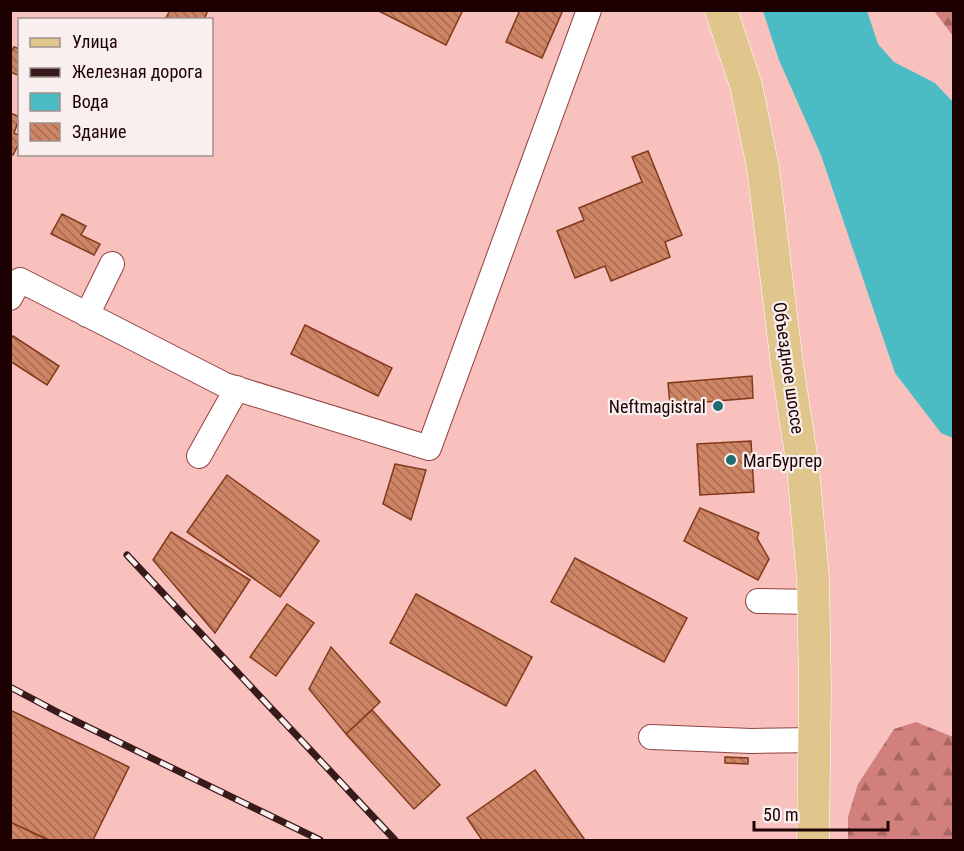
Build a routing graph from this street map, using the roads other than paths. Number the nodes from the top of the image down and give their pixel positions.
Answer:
1 (589, 10) edge
2 (721, 10) edge
3 (112, 264) dead end
4 (10, 298) edge
5 (87, 315) junction
6 (237, 388) junction
7 (199, 456) dead end
8 (758, 601) dead end
9 (813, 602) junction
10 (651, 737) dead end
11 (815, 740) junction
12 (813, 840) edge

1 - 6 lane
2 - 9 main road, Объездное шоссе
3 - 5 lane
4 - 5 lane
5 - 6 lane
6 - 7 lane
8 - 9 lane
9 - 11 main road, Объездное шоссе
10 - 11 lane
11 - 12 main road, Объездное шоссе

